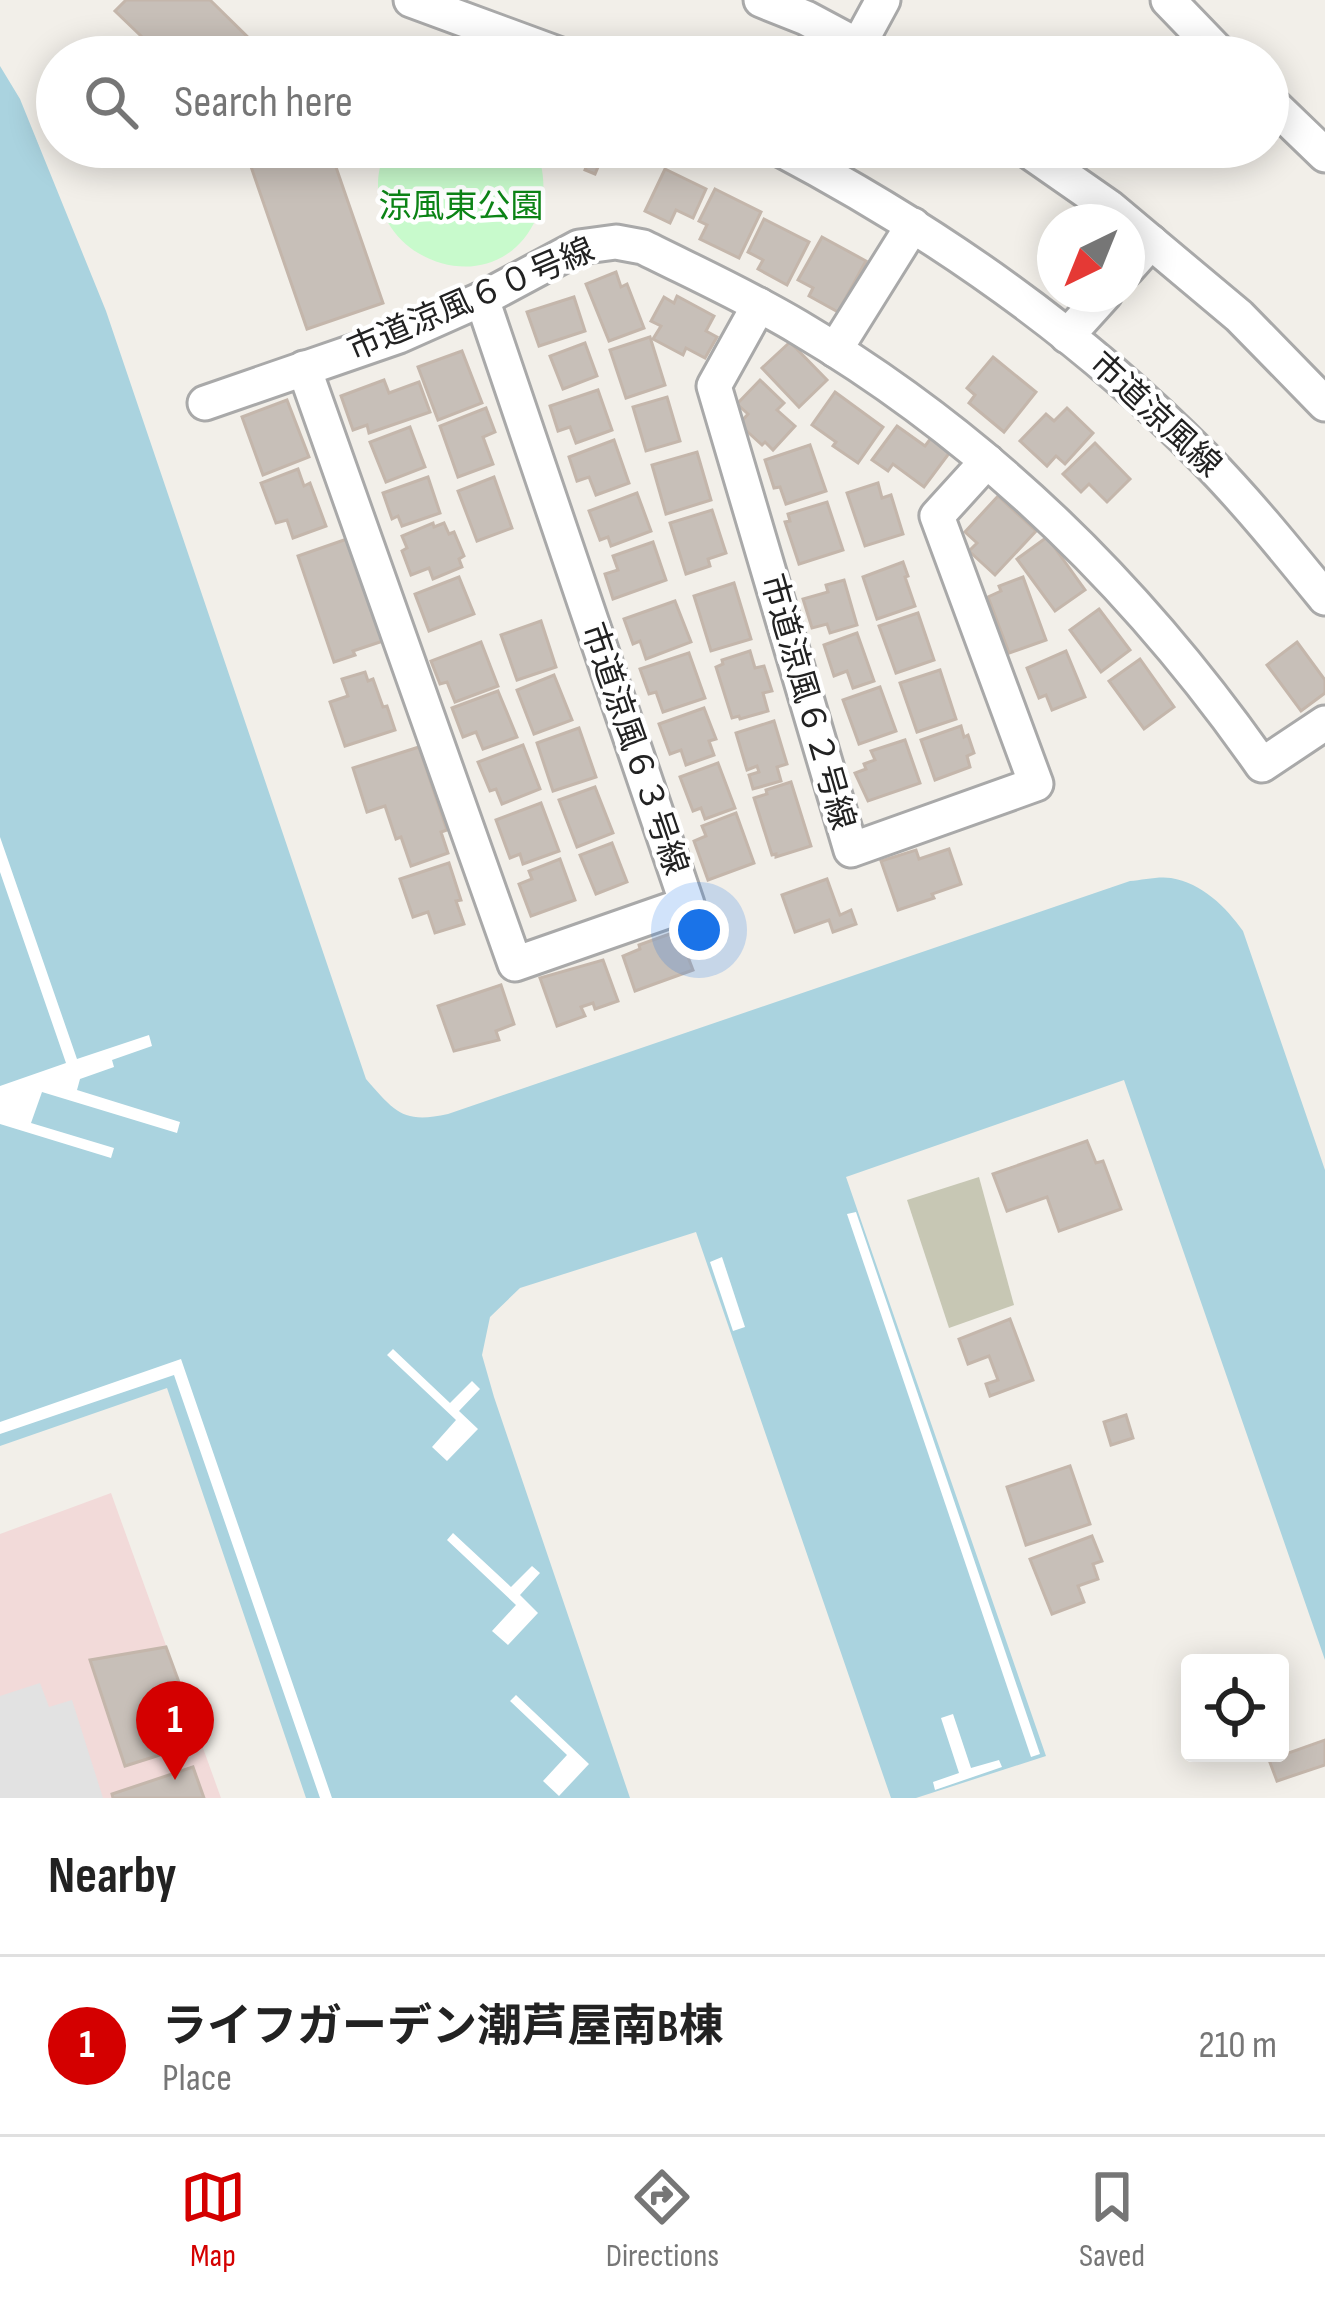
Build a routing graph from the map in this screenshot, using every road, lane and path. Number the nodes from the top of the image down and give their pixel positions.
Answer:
1 (411, 0) edge
2 (761, 0) edge
3 (884, 0) edge
4 (1168, 0) edge
5 (459, 9) edge
6 (519, 36) edge
7 (840, 36) edge
8 (873, 36) edge
9 (1203, 36) edge
10 (1289, 120) edge
11 (1325, 155) edge
12 (816, 168) edge
13 (1054, 168) edge
14 (913, 225) junction
15 (1151, 242) junction
16 (1145, 249) edge
17 (482, 299) junction
18 (759, 305) junction
19 (1089, 312) edge
20 (1067, 336) junction
21 (836, 350) junction
22 (304, 368) junction
23 (205, 403) dead end
24 (1325, 404) edge
25 (987, 461) junction
26 (1325, 598) edge
27 (1325, 723) edge

1 - 5 street
2 - 7 street
3 - 8 street
4 - 9 street
5 - 6 street
10 - 11 street
12 - 14 street, 市道涼風線
13 - 15 street
14 - 20 street, 市道涼風線
14 - 21 street
15 - 16 street
15 - 24 street
17 - 18 street, 市道涼風６０号線
17 - 22 street, 市道涼風６０号線
17 - 22 street, 市道涼風６３号線
18 - 21 street, 市道涼風６０号線
18 - 25 street, 市道涼風６２号線
19 - 20 street
20 - 26 street, 市道涼風線
21 - 25 street, 市道涼風６０号線
22 - 23 street, 市道涼風６０号線
25 - 27 street, 市道涼風６０号線

